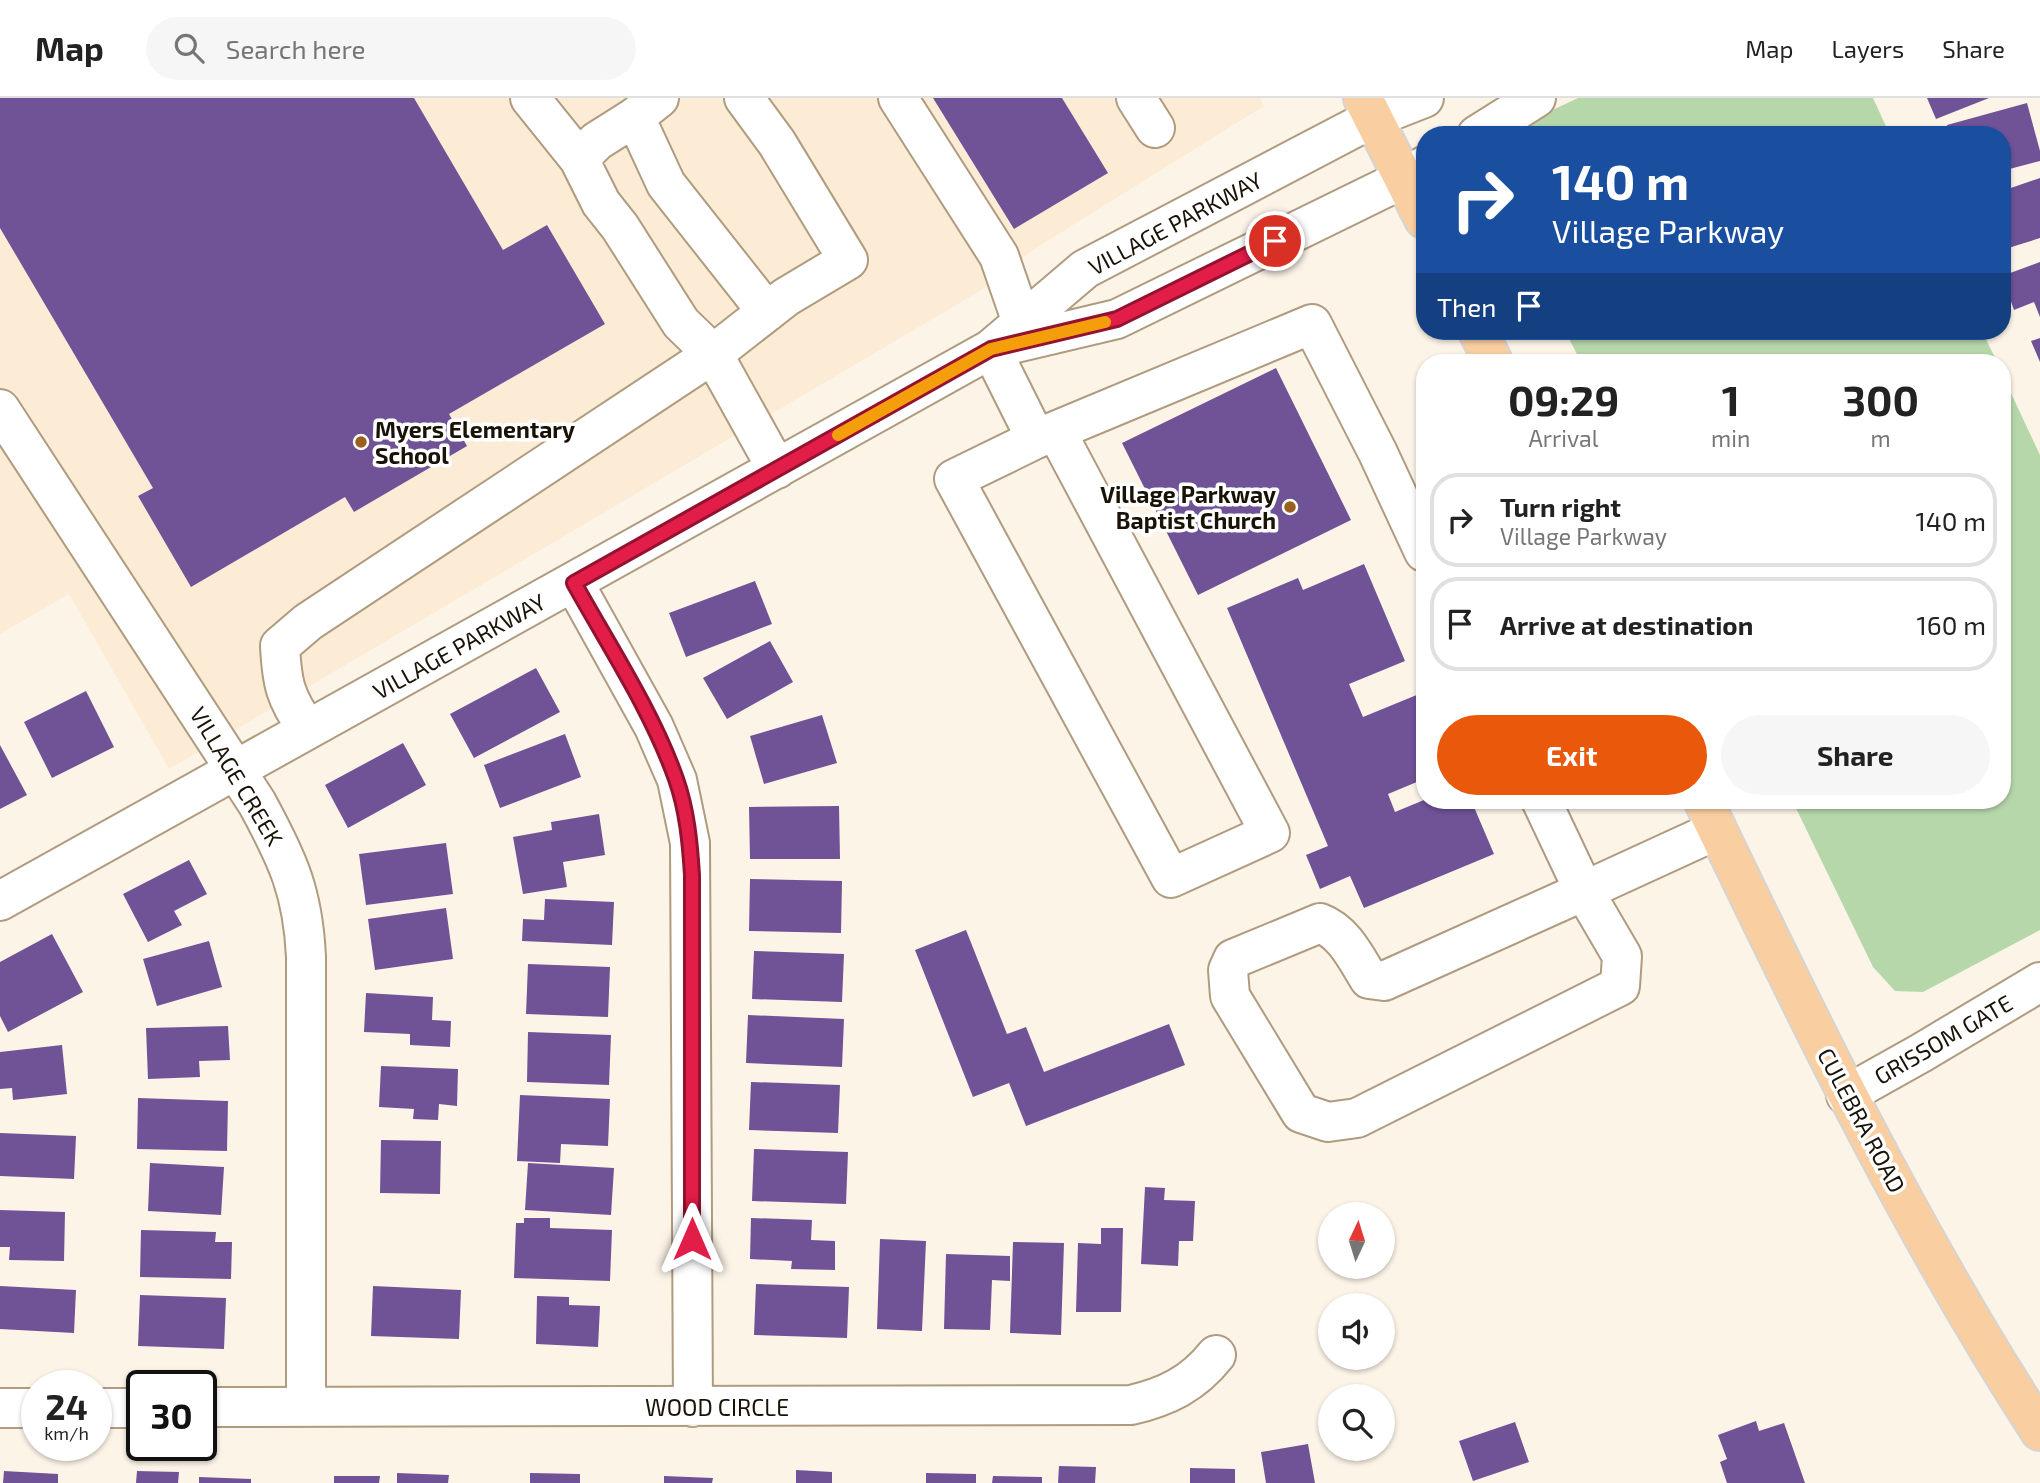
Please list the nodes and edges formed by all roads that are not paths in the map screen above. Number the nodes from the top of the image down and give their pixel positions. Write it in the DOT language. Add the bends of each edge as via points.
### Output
graph roads {
  1 [pos="530,98"];
  2 [pos="744,98"];
  3 [pos="898,98"];
  4 [pos="1424,98"];
  5 [pos="1536,98"];
  6 [pos="647,107"];
  7 [pos="1368,108"];
  8 [pos="1492,126"];
  9 [pos="579,159"];
  10 [pos="1415,172"];
  11 [pos="767,312"];
  12 [pos="1024,332"];
  13 [pos="991,349"];
  14 [pos="713,354"];
  15 [pos="0,409"];
  16 [pos="1046,435"];
  17 [pos="777,469"];
  18 [pos="1416,535"];
  19 [pos="574,583"];
  20 [pos="307,729"];
  21 [pos="235,768"];
  22 [pos="1545,809"];
  23 [pos="1710,815"];
  24 [pos="1584,891"];
  25 [pos="0,901"];
  26 [pos="2040,982"];
  27 [pos="1846,1095"];
  28 [pos="1216,1356"];
  29 [pos="306,1407"];
  30 [pos="693,1407"];
  31 [pos="0,1408"];
  32 [pos="21,1408"];
  33 [pos="217,1408"];
  34 [pos="2040,1431"];
  1 -- 9 [label="street"];
  2 -- 11 [label="street" via="848,260"];
  3 -- 12 [label="street" via="999,256"];
  4 -- 7 [label="street, VILLAGE PARKWAY"];
  5 -- 8 [label="street"];
  6 -- 9 [label="street"];
  6 -- 11 [label="street" via="666,184"];
  7 -- 10 [label="main road"];
  7 -- 12 [label="street, VILLAGE PARKWAY" via="1085,269"];
  9 -- 14 [label="street" via="601,203 681,323"];
  10 -- 12 [label="street, VILLAGE PARKWAY" via="1117,319"];
  11 -- 14 [label="street"];
  12 -- 13 [label="street, VILLAGE PARKWAY"];
  13 -- 16 [label="street"];
  13 -- 17 [label="street, VILLAGE PARKWAY"];
  14 -- 17 [label="street"];
  14 -- 20 [label="street" via="320,614 279,646 290,704"];
  15 -- 21 [label="street, VILLAGE CREEK"];
  16 -- 16 [label="street" via="954,479 1171,878 1270,832"];
  16 -- 18 [label="street" via="1312,324"];
  17 -- 19 [label="street, VILLAGE PARKWAY"];
  19 -- 20 [label="street, VILLAGE PARKWAY"];
  19 -- 30 [label="street" via="654,727 677,780 690,843"];
  20 -- 21 [label="street, VILLAGE PARKWAY"];
  21 -- 25 [label="street, VILLAGE PARKWAY"];
  21 -- 29 [label="street, VILLAGE CREEK" via="282,848 297,886 304,922"];
  22 -- 24 [label="street"];
  23 -- 24 [label="street"];
  23 -- 27 [label="main road, CULEBRA ROAD"];
  24 -- 24 [label="street" via="1622,956 1620,986 1357,1118 1328,1122 1301,1113 1230,996 1228,970 1233,959 1320,923 1340,936 1369,979 1384,981"];
  26 -- 27 [label="street, GRISSOM GATE"];
  27 -- 34 [label="main road, CULEBRA ROAD" via="1997,1365"];
  28 -- 30 [label="street, WOOD CIRCLE" via="1202,1373 1157,1399 1131,1405"];
  29 -- 30 [label="street, WOOD CIRCLE"];
  29 -- 33 [label="street, WOOD CIRCLE"];
  31 -- 32 [label="street"];
}
